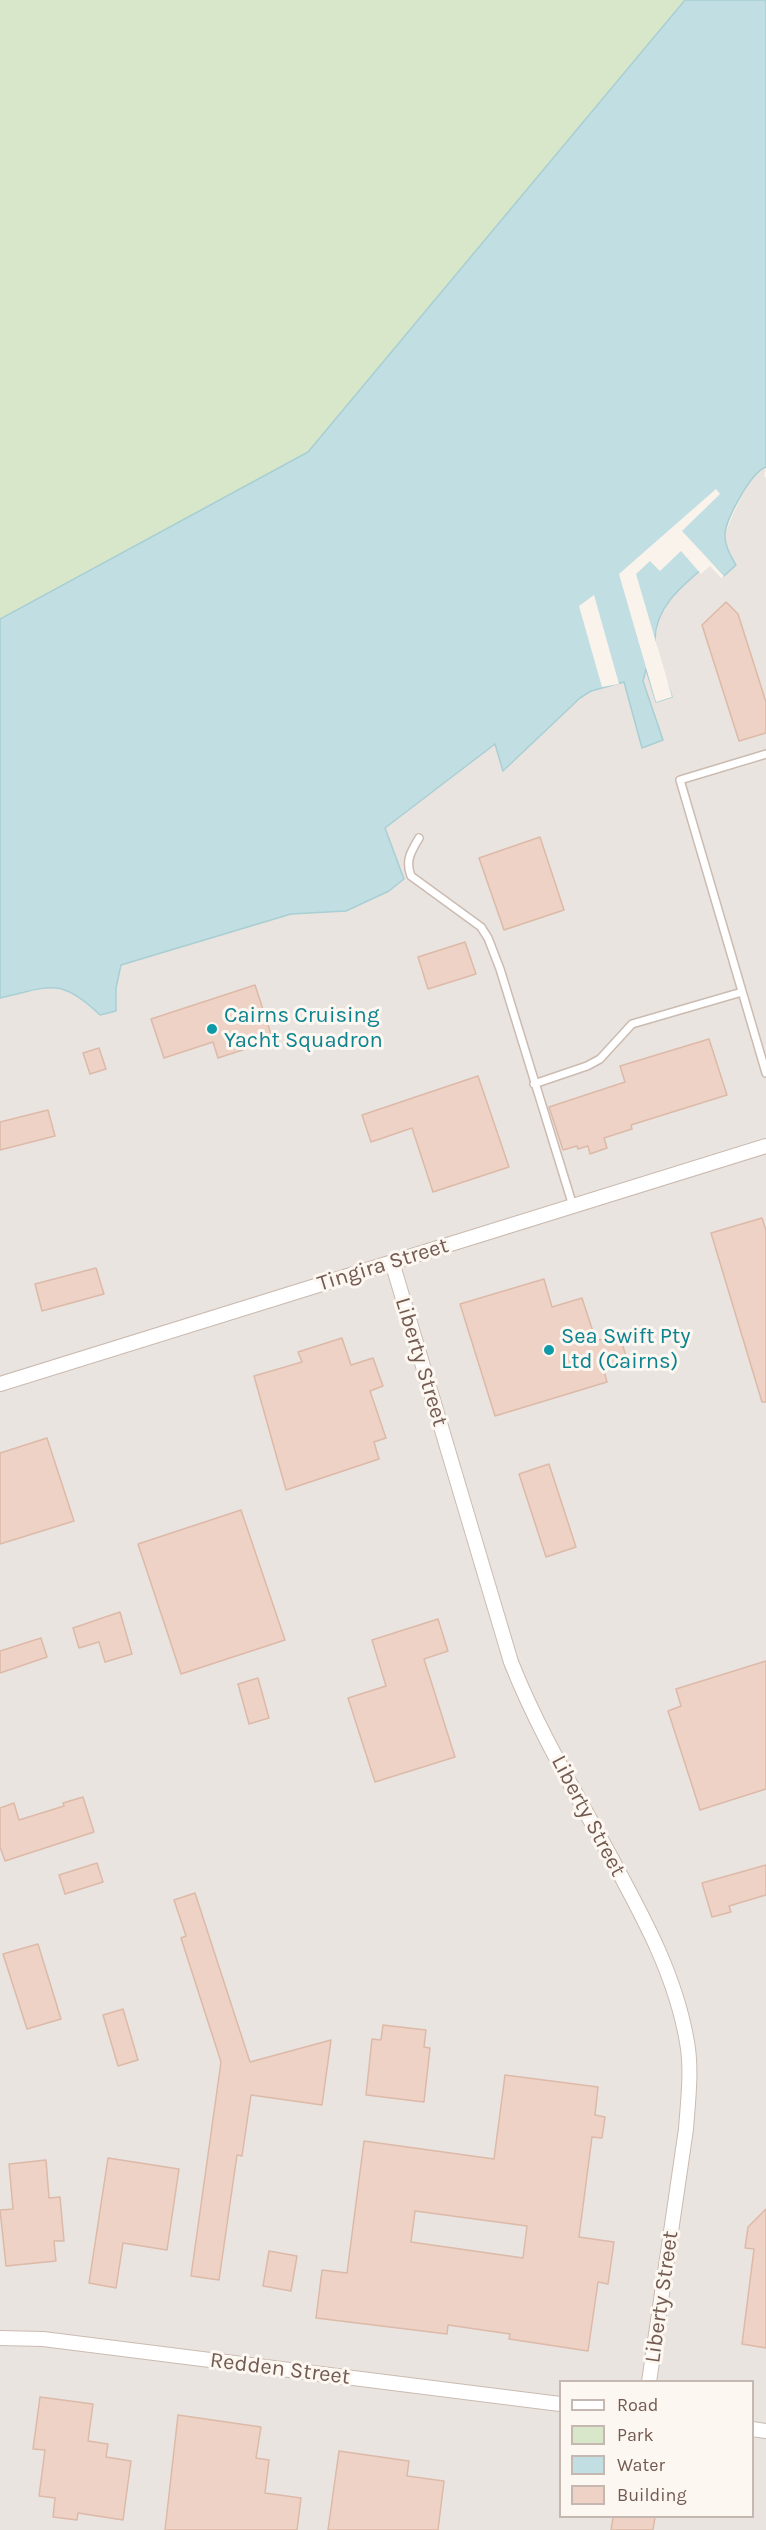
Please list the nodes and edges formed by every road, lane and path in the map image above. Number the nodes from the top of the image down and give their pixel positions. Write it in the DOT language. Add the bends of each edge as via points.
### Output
graph roads {
  1 [pos="766,754"];
  2 [pos="419,838"];
  3 [pos="742,992"];
  4 [pos="766,1073"];
  5 [pos="534,1084"];
  6 [pos="766,1146"];
  7 [pos="573,1206"];
  8 [pos="392,1262"];
  9 [pos="0,1384"];
  10 [pos="0,2338"];
  11 [pos="649,2380"];
  12 [pos="559,2404"];
  1 -- 3 [label="lane" via="680,780"];
  2 -- 5 [label="lane" via="408,857 411,876 474,921 488,938"];
  3 -- 4 [label="lane"];
  3 -- 5 [label="lane" via="632,1024 600,1059"];
  5 -- 7 [label="lane"];
  6 -- 7 [label="street, Tingira Street"];
  7 -- 8 [label="street, Tingira Street"];
  8 -- 9 [label="street, Tingira Street"];
  8 -- 11 [label="street, Liberty Street" via="511,1662 526,1700 644,1919 677,1998 687,2044 689,2088"];
  10 -- 12 [label="street, Redden Street" via="43,2339"];
}
